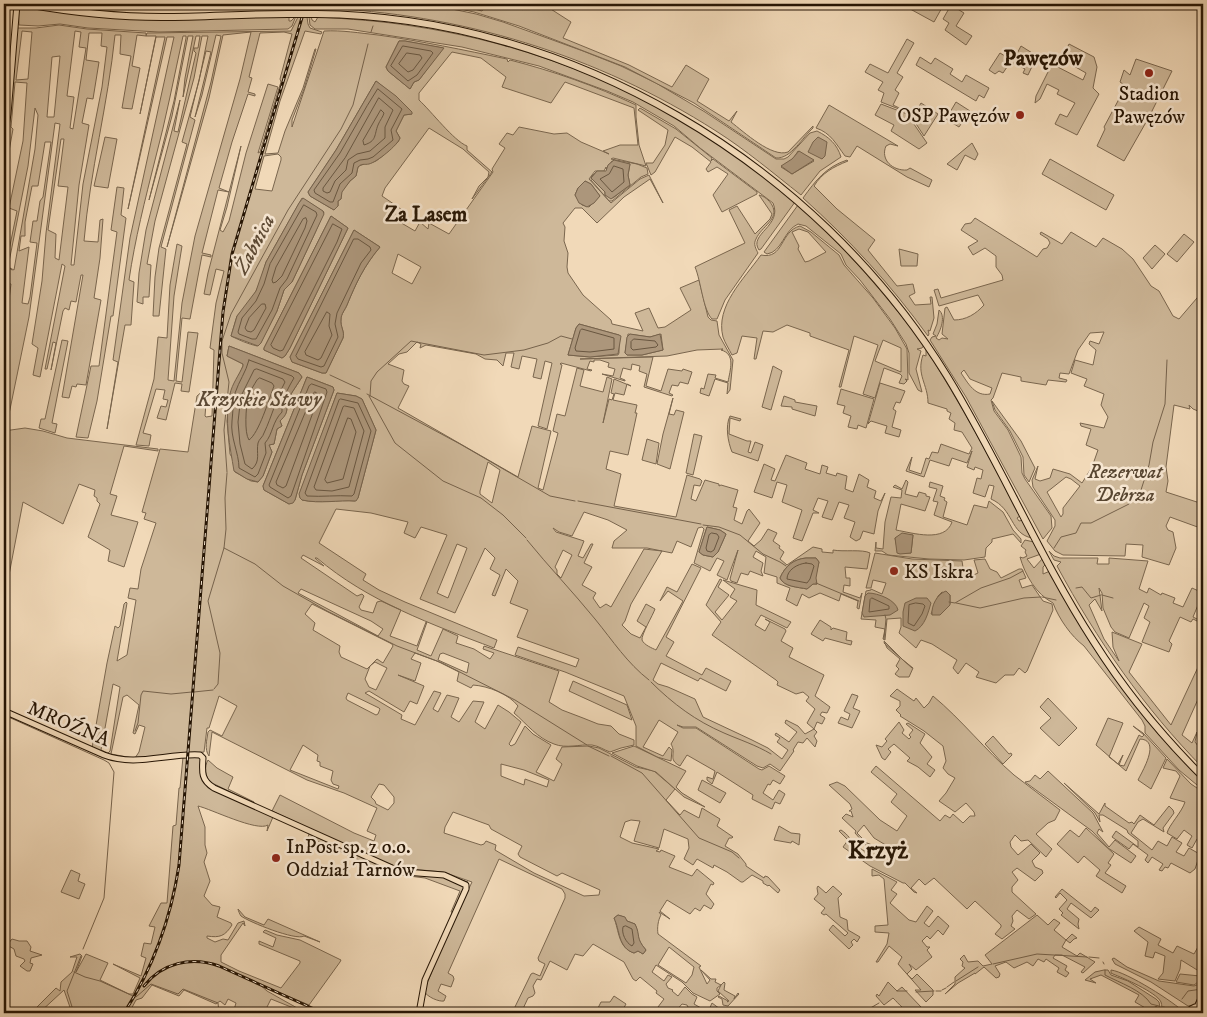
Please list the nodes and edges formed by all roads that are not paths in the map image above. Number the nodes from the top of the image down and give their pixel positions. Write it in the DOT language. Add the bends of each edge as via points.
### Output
graph roads {
  1 [pos="17,4"];
  2 [pos="26,4"];
  3 [pos="50,4"];
  4 [pos="289,12"];
  5 [pos="4,138"];
  6 [pos="1054,569"];
  7 [pos="4,711"];
  8 [pos="1203,771"];
  9 [pos="1203,777"];
  10 [pos="1203,994"];
  11 [pos="1203,1002"];
  12 [pos="1200,1010"];
  13 [pos="419,1013"];
  14 [pos="1188,1013"];
  1 -- 5 [label="main road"];
  2 -- 4 [label="highway" via="135,16"];
  3 -- 4 [label="highway" via="144,13"];
  4 -- 6 [label="highway" via="364,13 419,20 530,46 632,87 739,150 823,218 899,301 952,378"];
  6 -- 8 [label="highway" via="1123,678"];
  6 -- 9 [label="highway" via="1091,638 1123,685"];
  7 -- 13 [label="main road, MROŹNA" via="104,755 124,760 198,754 202,757 203,778 214,788 392,868 438,874 466,885 425,980"];
  10 -- 12 [label="main road"];
  11 -- 12 [label="main road"];
  12 -- 14 [label="main road" via="1191,1009"];
}
